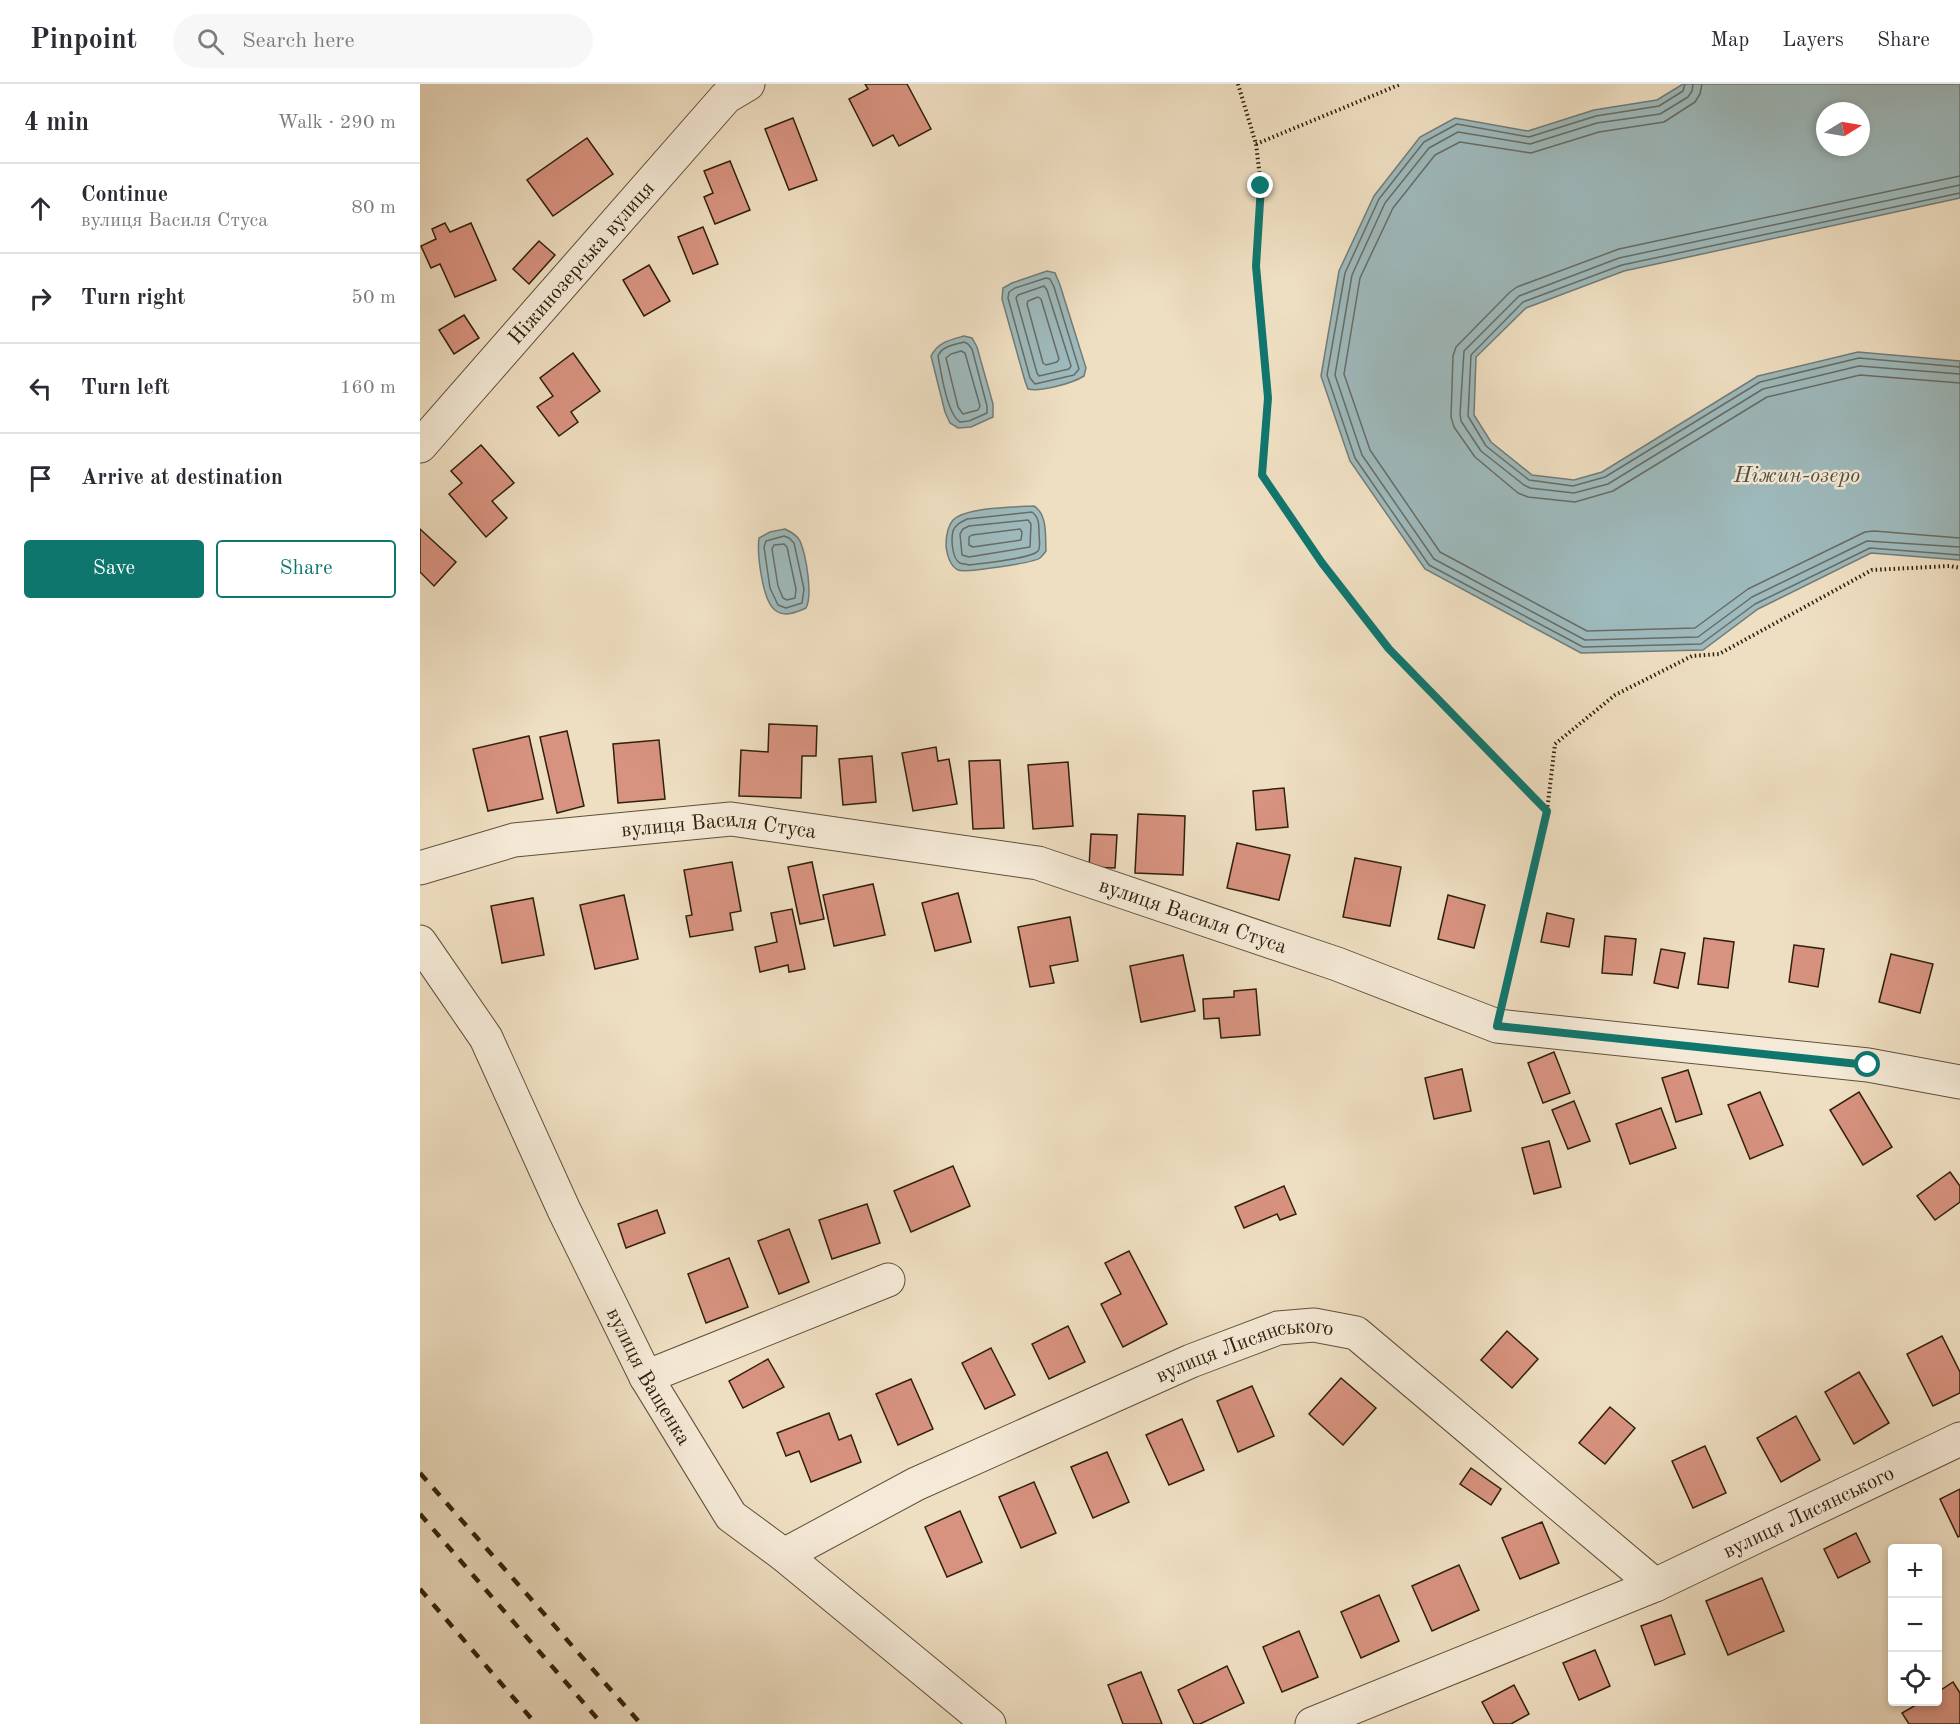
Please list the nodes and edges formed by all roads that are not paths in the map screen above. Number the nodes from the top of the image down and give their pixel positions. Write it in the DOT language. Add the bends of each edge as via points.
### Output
graph roads {
  1 [pos="748,84"];
  2 [pos="420,446"];
  3 [pos="420,868"];
  4 [pos="420,942"];
  5 [pos="1960,1082"];
  6 [pos="888,1280"];
  7 [pos="646,1377"];
  8 [pos="1960,1439"];
  9 [pos="783,1555"];
  10 [pos="1655,1585"];
  11 [pos="989,1724"];
  12 [pos="1312,1724"];
  1 -- 2 [label="street, Ніжинозерська вулиця" via="726,97"];
  3 -- 5 [label="street, вулиця Василя Стуса" via="514,840 731,819 1038,862 1337,963 1497,1026 1868,1065"];
  4 -- 7 [label="street, вулиця Ващенка" via="486,1038"];
  6 -- 7 [label="street"];
  7 -- 9 [label="street, вулиця Ващенка" via="731,1516"];
  8 -- 10 [label="street, вулиця Лисянського"];
  9 -- 10 [label="street, вулиця Лисянського" via="916,1484 1191,1361 1278,1328 1314,1325 1356,1333"];
  9 -- 11 [label="street, вулиця Ващенка"];
  10 -- 12 [label="street, вулиця Лисянського"];
}
